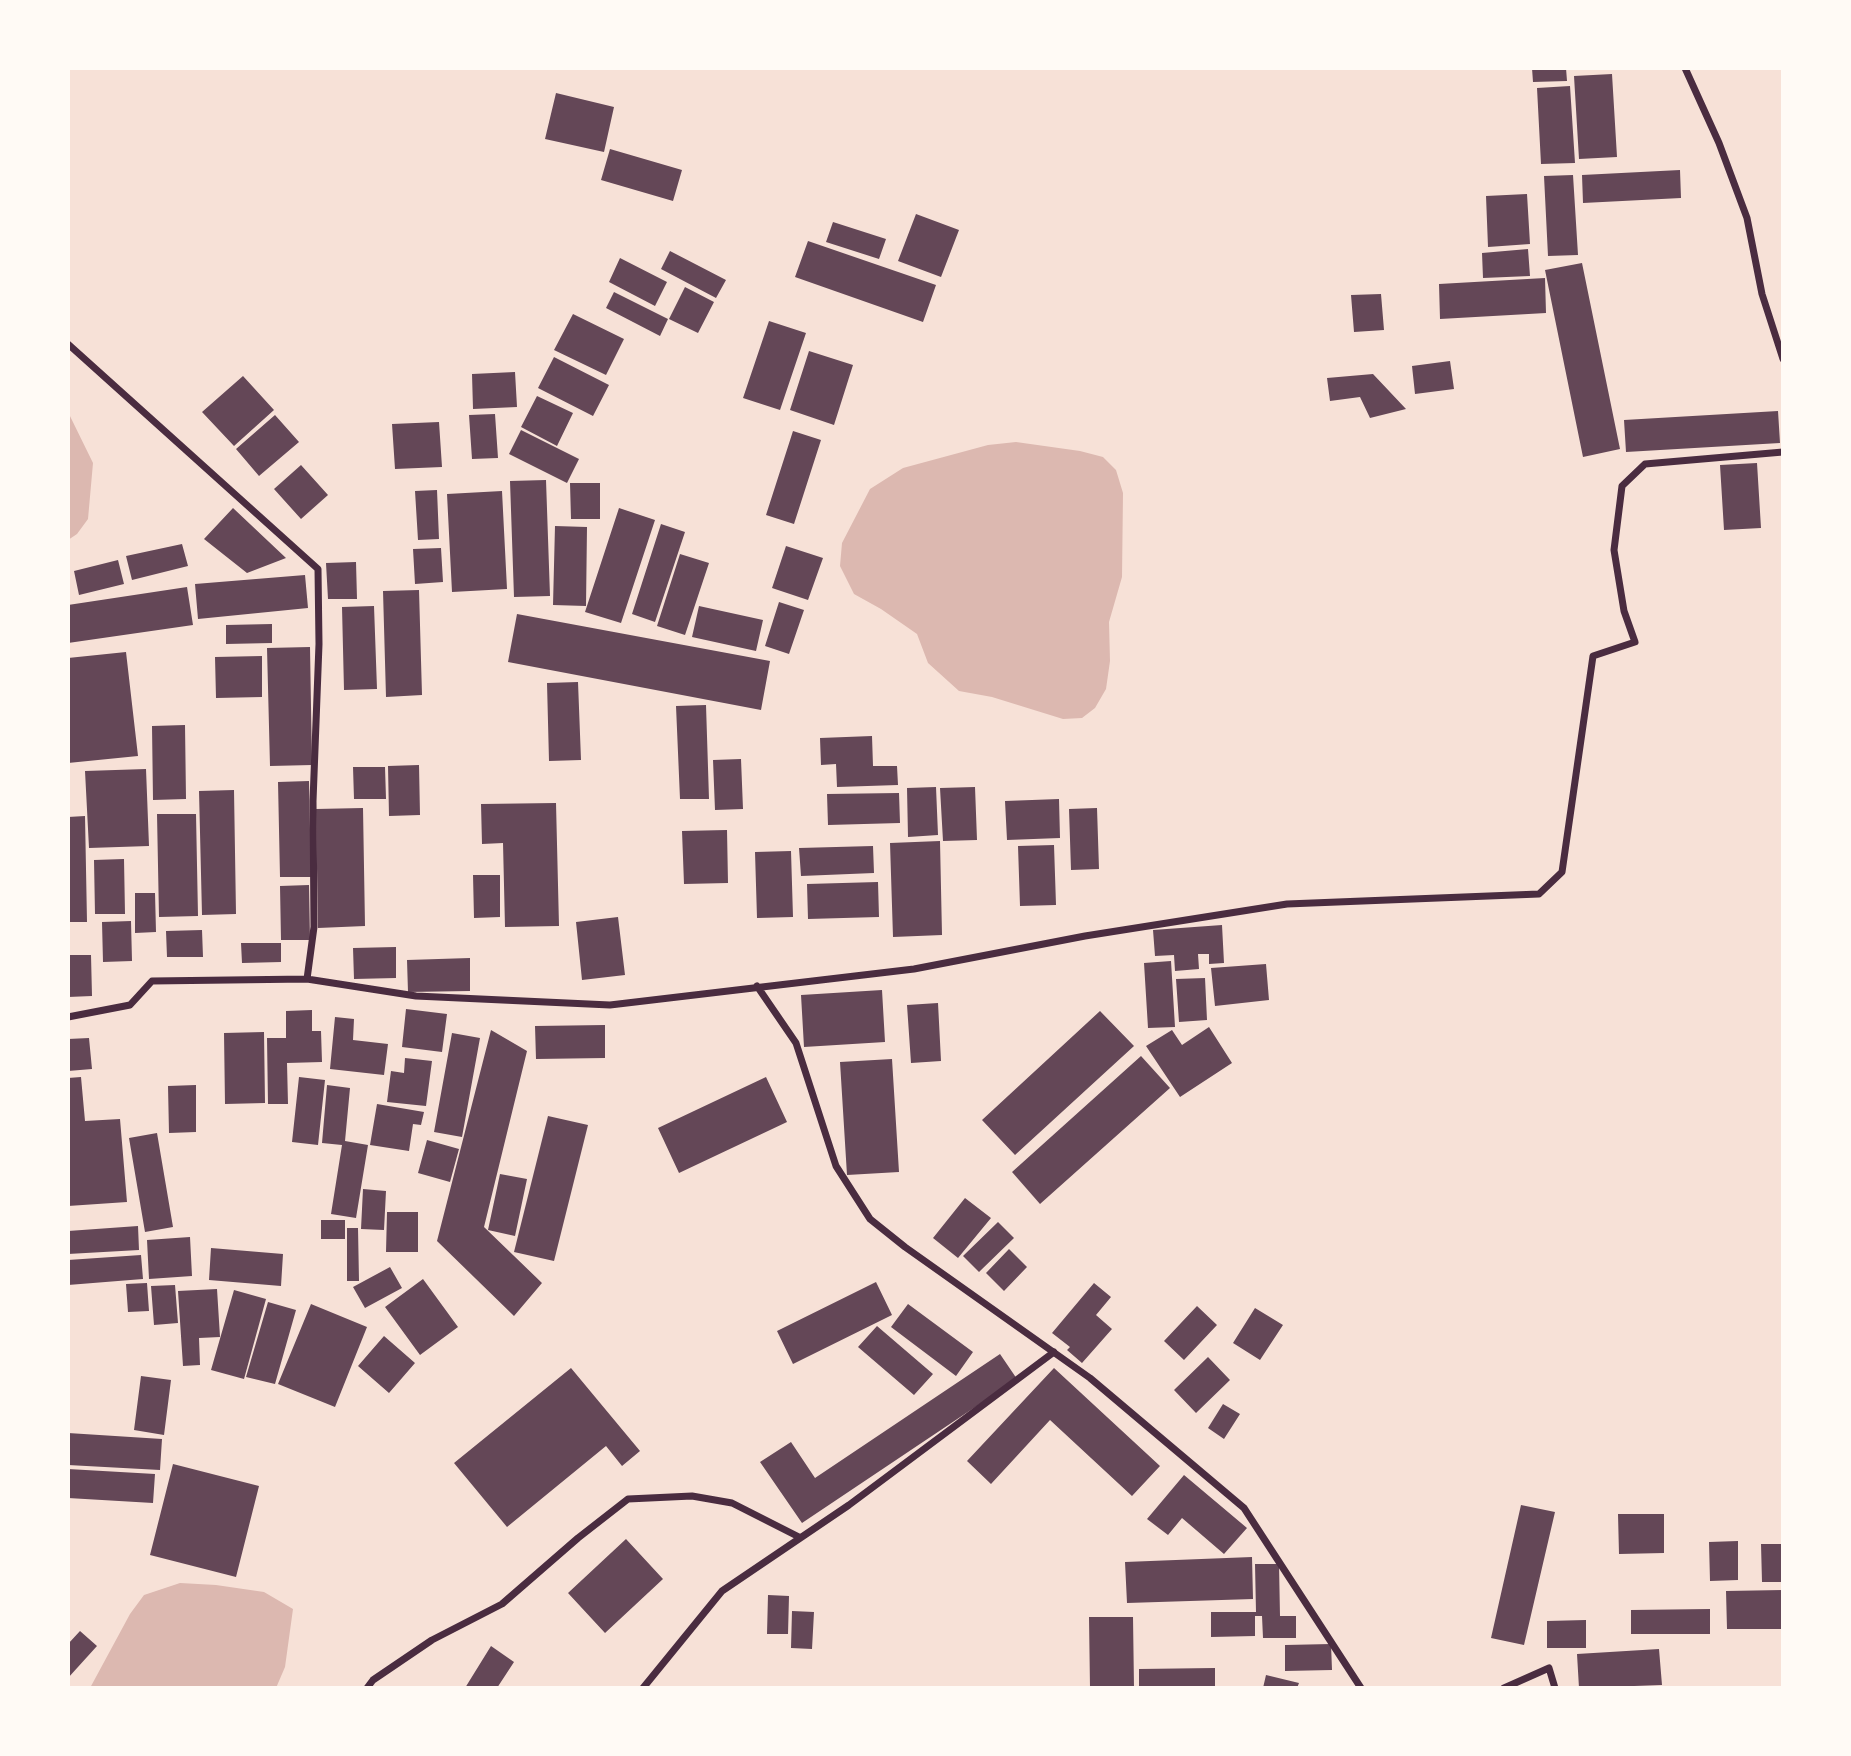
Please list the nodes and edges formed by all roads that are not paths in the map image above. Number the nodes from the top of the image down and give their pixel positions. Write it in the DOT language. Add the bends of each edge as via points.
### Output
graph roads {
  1 [pos="1685,68"];
  2 [pos="68,344"];
  3 [pos="1783,359"];
  4 [pos="1783,452"];
  5 [pos="307,979"];
  6 [pos="757,986"];
  7 [pos="68,1017"];
  8 [pos="1054,1352"];
  9 [pos="799,1537"];
  10 [pos="367,1688"];
  11 [pos="643,1688"];
  12 [pos="1361,1688"];
  13 [pos="1504,1688"];
  14 [pos="1555,1688"];
  1 -- 3 [label="street" via="1747,218 1762,294"];
  2 -- 5 [label="street" via="318,569 314,926"];
  4 -- 6 [label="street" via="1645,464 1622,486 1614,550 1624,611 1635,642 1593,656 1562,872 1539,894 1287,904 914,969"];
  5 -- 6 [label="street" via="416,996 610,1005"];
  5 -- 7 [label="street" via="152,981 130,1005"];
  6 -- 8 [label="street" via="796,1042 836,1166 870,1219"];
  8 -- 9 [label="street"];
  8 -- 12 [label="street" via="1244,1508"];
  9 -- 10 [label="street" via="732,1503 692,1496 628,1499 502,1604 432,1640"];
  9 -- 11 [label="street" via="722,1591"];
  13 -- 14 [label="street" via="1549,1668"];
}
